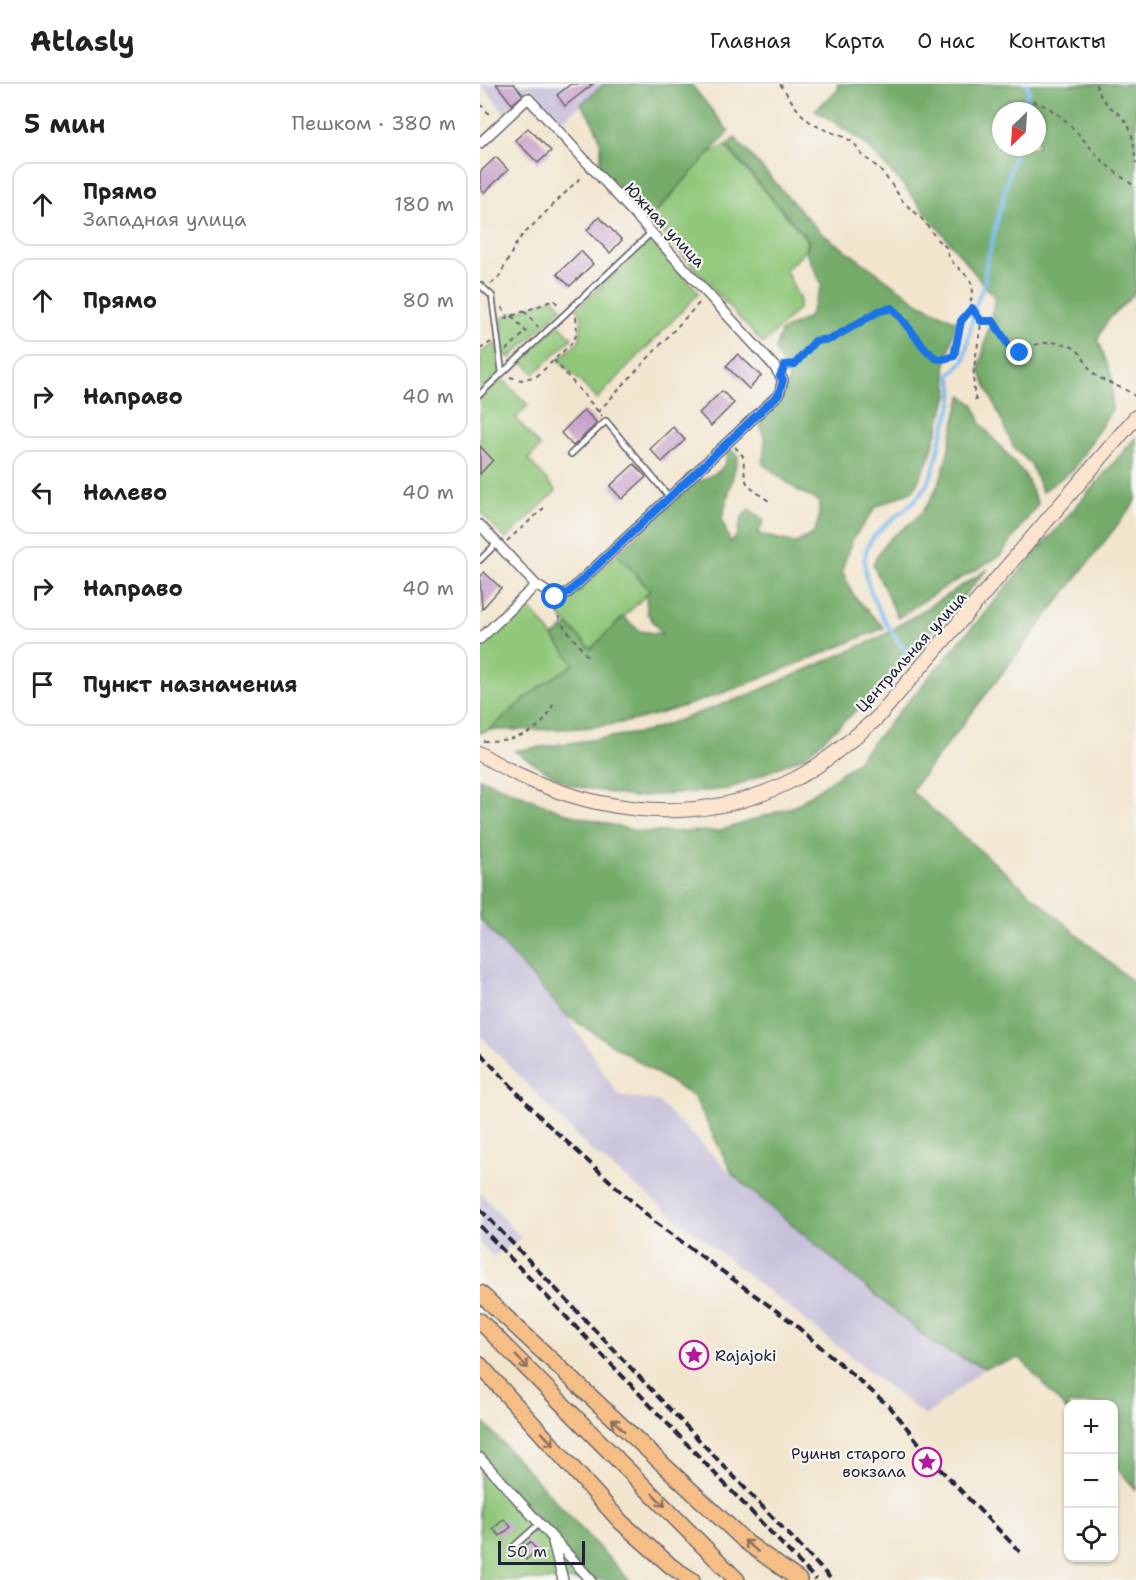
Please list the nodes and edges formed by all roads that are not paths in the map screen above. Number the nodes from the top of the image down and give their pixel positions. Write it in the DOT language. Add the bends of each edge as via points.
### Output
graph roads {
  1 [pos="480,143"];
  2 [pos="652,232"];
  3 [pos="480,285"];
  4 [pos="502,373"];
  5 [pos="480,394"];
  6 [pos="1136,417"];
  7 [pos="571,454"];
  8 [pos="669,497"];
  9 [pos="480,525"];
  10 [pos="499,545"];
  11 [pos="480,560"];
  12 [pos="536,585"];
  13 [pos="480,639"];
  14 [pos="480,754"];
  15 [pos="480,1293"];
  16 [pos="480,1321"];
  17 [pos="480,1365"];
  18 [pos="480,1458"];
  19 [pos="539,1524"];
  20 [pos="552,1539"];
  21 [pos="511,1549"];
  22 [pos="563,1580"];
  23 [pos="591,1580"];
  24 [pos="692,1580"];
  25 [pos="737,1580"];
  26 [pos="799,1580"];
  1 -- 2 [label="street, Южная улица" via="528,98"];
  2 -- 4 [label="lane"];
  2 -- 8 [label="street, Южная улица" via="782,378 779,394"];
  3 -- 4 [label="lane" via="493,302"];
  4 -- 5 [label="lane"];
  6 -- 14 [label="main road, Центральная улица" via="876,719 795,779 742,800 690,809 640,811 586,801 535,782"];
  7 -- 8 [label="lane" via="606,421"];
  8 -- 12 [label="street" via="569,592 555,597"];
  9 -- 10 [label="street"];
  10 -- 11 [label="lane"];
  10 -- 12 [label="street"];
  12 -- 13 [label="street"];
  26 -- 15 [label="main road, one-way" via="746,1542"];
  16 -- 25 [label="main road, one-way"];
  17 -- 24 [label="main road, one-way" via="627,1528"];
  18 -- 19 [label="street"];
  19 -- 20 [label="street"];
  19 -- 21 [label="lane"];
  20 -- 22 [label="street"];
  20 -- 23 [label="street"];
}
